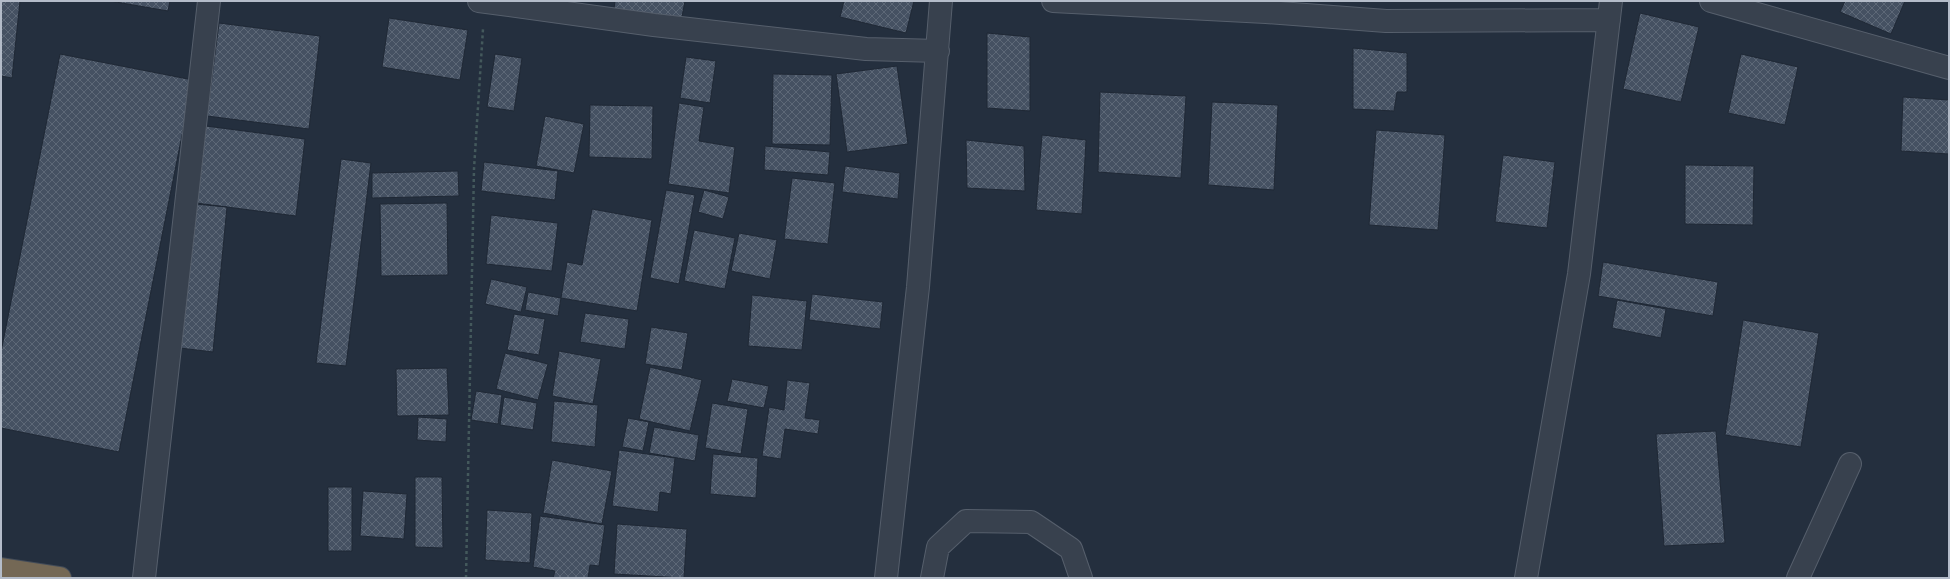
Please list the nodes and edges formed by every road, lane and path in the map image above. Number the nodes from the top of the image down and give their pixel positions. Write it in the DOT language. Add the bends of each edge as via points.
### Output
graph roads {
  1 [pos="208,1"];
  2 [pos="941,1"];
  3 [pos="1053,1"];
  4 [pos="1711,1"];
  5 [pos="482,2"];
  6 [pos="1610,10"];
  7 [pos="938,51"];
  8 [pos="1949,68"];
  9 [pos="1850,464"];
  10 [pos="1,570"];
  11 [pos="60,578"];
  12 [pos="144,578"];
  13 [pos="466,578"];
  14 [pos="886,578"];
  15 [pos="932,578"];
  16 [pos="1081,578"];
  17 [pos="1526,578"];
  18 [pos="1798,578"];
  1 -- 12 [label="street"];
  2 -- 7 [label="street"];
  3 -- 6 [label="street" via="1386,21"];
  4 -- 8 [label="street"];
  5 -- 7 [label="street" via="866,49"];
  5 -- 13 [label="path" via="474,169"];
  6 -- 17 [label="street" via="1579,274"];
  7 -- 14 [label="street" via="918,287"];
  9 -- 18 [label="street"];
  10 -- 11 [label="highway"];
  15 -- 16 [label="street" via="938,547 966,521 1031,522 1071,549"];
}
